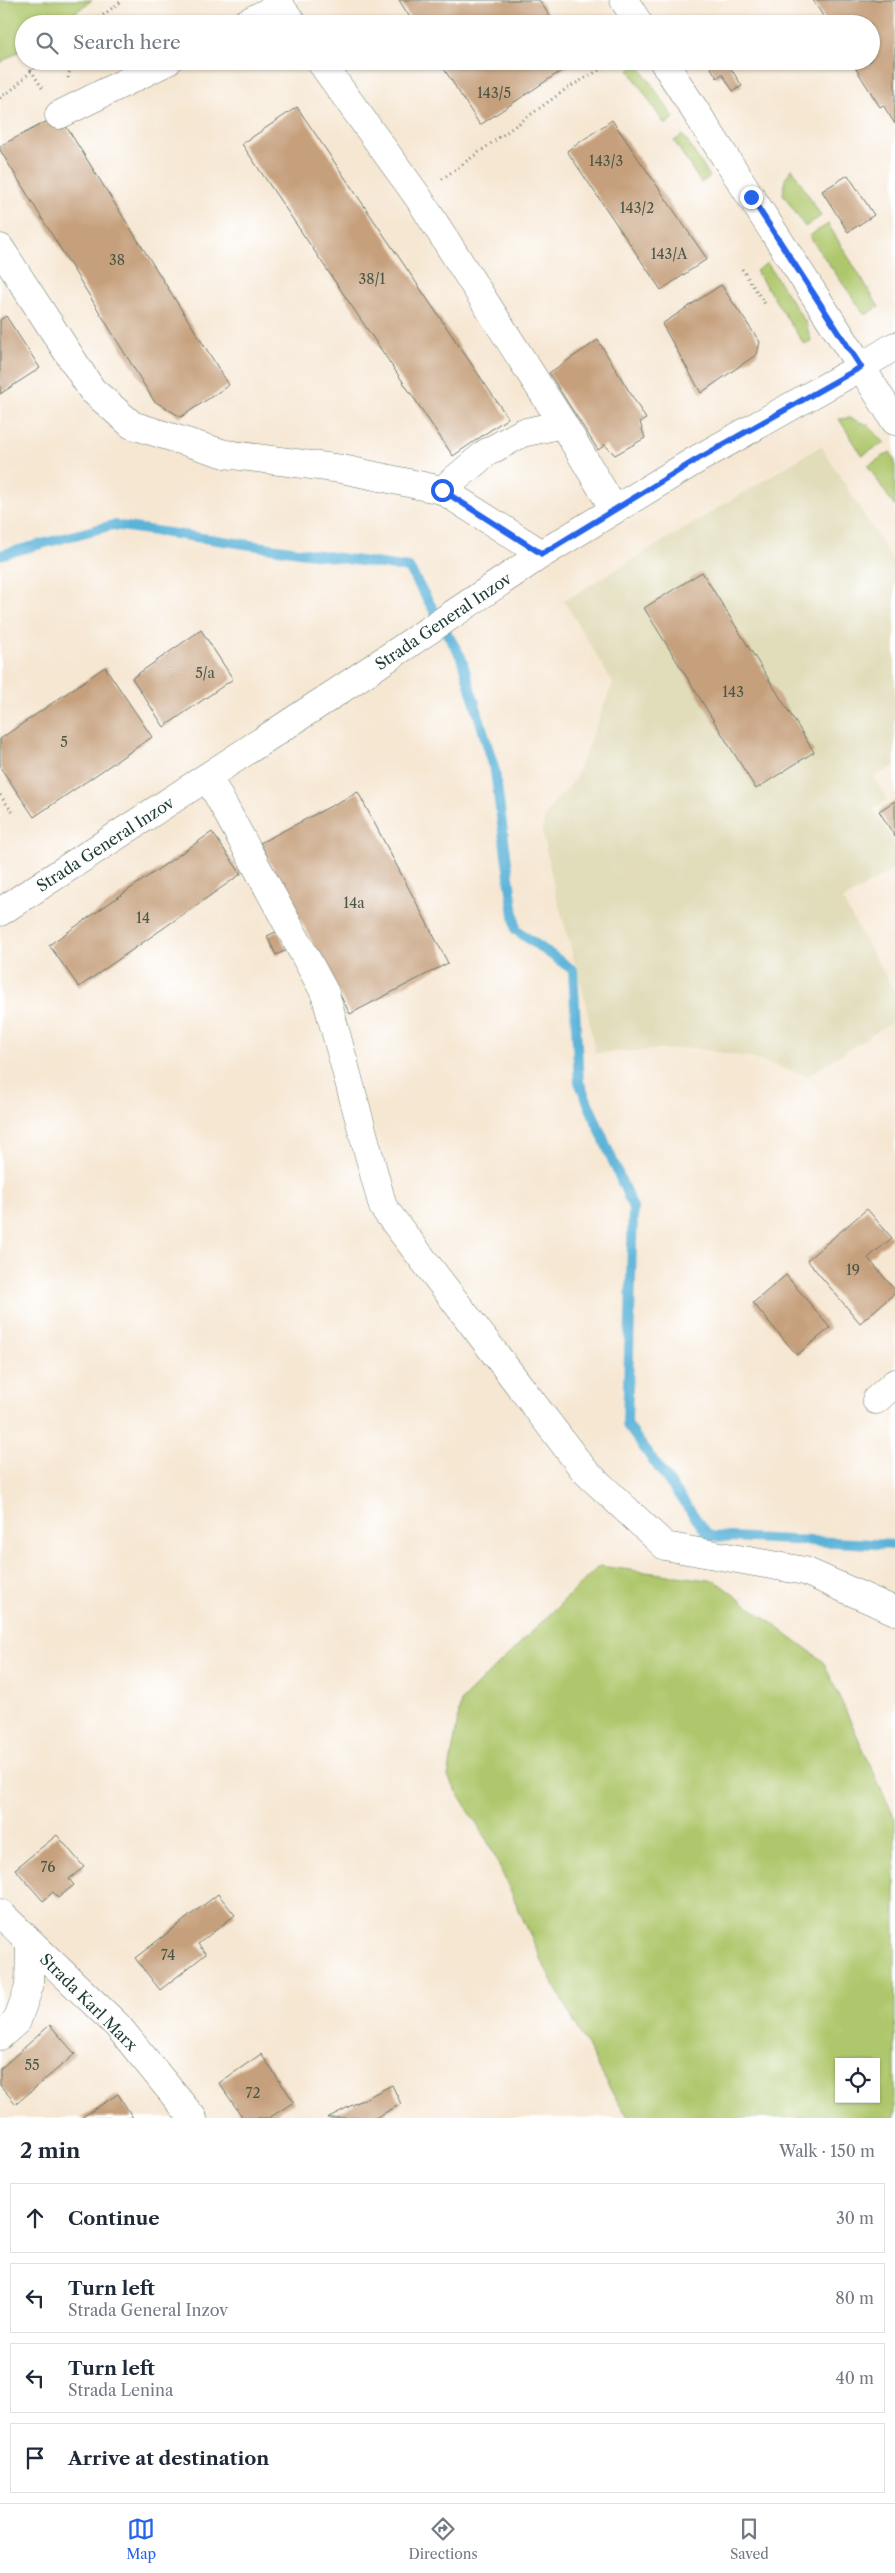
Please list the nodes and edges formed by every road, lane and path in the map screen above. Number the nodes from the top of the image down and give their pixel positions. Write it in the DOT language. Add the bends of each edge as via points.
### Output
graph roads {
  1 [pos="123,0"];
  2 [pos="624,0"];
  3 [pos="103,15"];
  4 [pos="262,15"];
  5 [pos="286,15"];
  6 [pos="633,15"];
  7 [pos="32,70"];
  8 [pos="150,70"];
  9 [pos="326,70"];
  10 [pos="599,70"];
  11 [pos="669,70"];
  12 [pos="0,98"];
  13 [pos="59,115"];
  14 [pos="418,197"];
  15 [pos="0,248"];
  16 [pos="742,268"];
  17 [pos="8,280"];
  18 [pos="765,304"];
  19 [pos="895,346"];
  20 [pos="861,367"];
  21 [pos="895,421"];
  22 [pos="563,424"];
  23 [pos="442,490"];
  24 [pos="614,510"];
  25 [pos="542,554"];
  26 [pos="208,777"];
  27 [pos="0,795"];
  28 [pos="14,814"];
  29 [pos="0,912"];
  30 [pos="895,1611"];
  31 [pos="0,1913"];
  32 [pos="30,1942"];
  33 [pos="0,2036"];
  34 [pos="193,2118"];
  1 -- 3 [label="path"];
  2 -- 6 [label="main road"];
  4 -- 5 [label="main road" via="280,6"];
  7 -- 12 [label="path"];
  8 -- 13 [label="main road"];
  9 -- 14 [label="main road"];
  10 -- 14 [label="path" via="566,89"];
  11 -- 20 [label="main road"];
  14 -- 22 [label="main road"];
  15 -- 17 [label="main road"];
  16 -- 18 [label="path"];
  17 -- 23 [label="main road" via="92,390 132,425 225,454 342,469"];
  19 -- 20 [label="main road, Strada General Inzov"];
  20 -- 21 [label="main road"];
  20 -- 24 [label="main road, Strada General Inzov"];
  22 -- 23 [label="main road" via="522,433 486,452"];
  22 -- 24 [label="main road"];
  23 -- 25 [label="main road"];
  24 -- 25 [label="main road, Strada General Inzov"];
  25 -- 26 [label="main road, Strada General Inzov"];
  26 -- 29 [label="main road, Strada General Inzov"];
  26 -- 30 [label="main road" via="325,993 383,1207 584,1470 665,1546 805,1571"];
  27 -- 28 [label="path"];
  31 -- 32 [label="main road, Strada Karl Marx"];
  32 -- 33 [label="main road" via="29,1987 17,2021"];
  32 -- 34 [label="main road, Strada Karl Marx" via="117,2025"];
}
